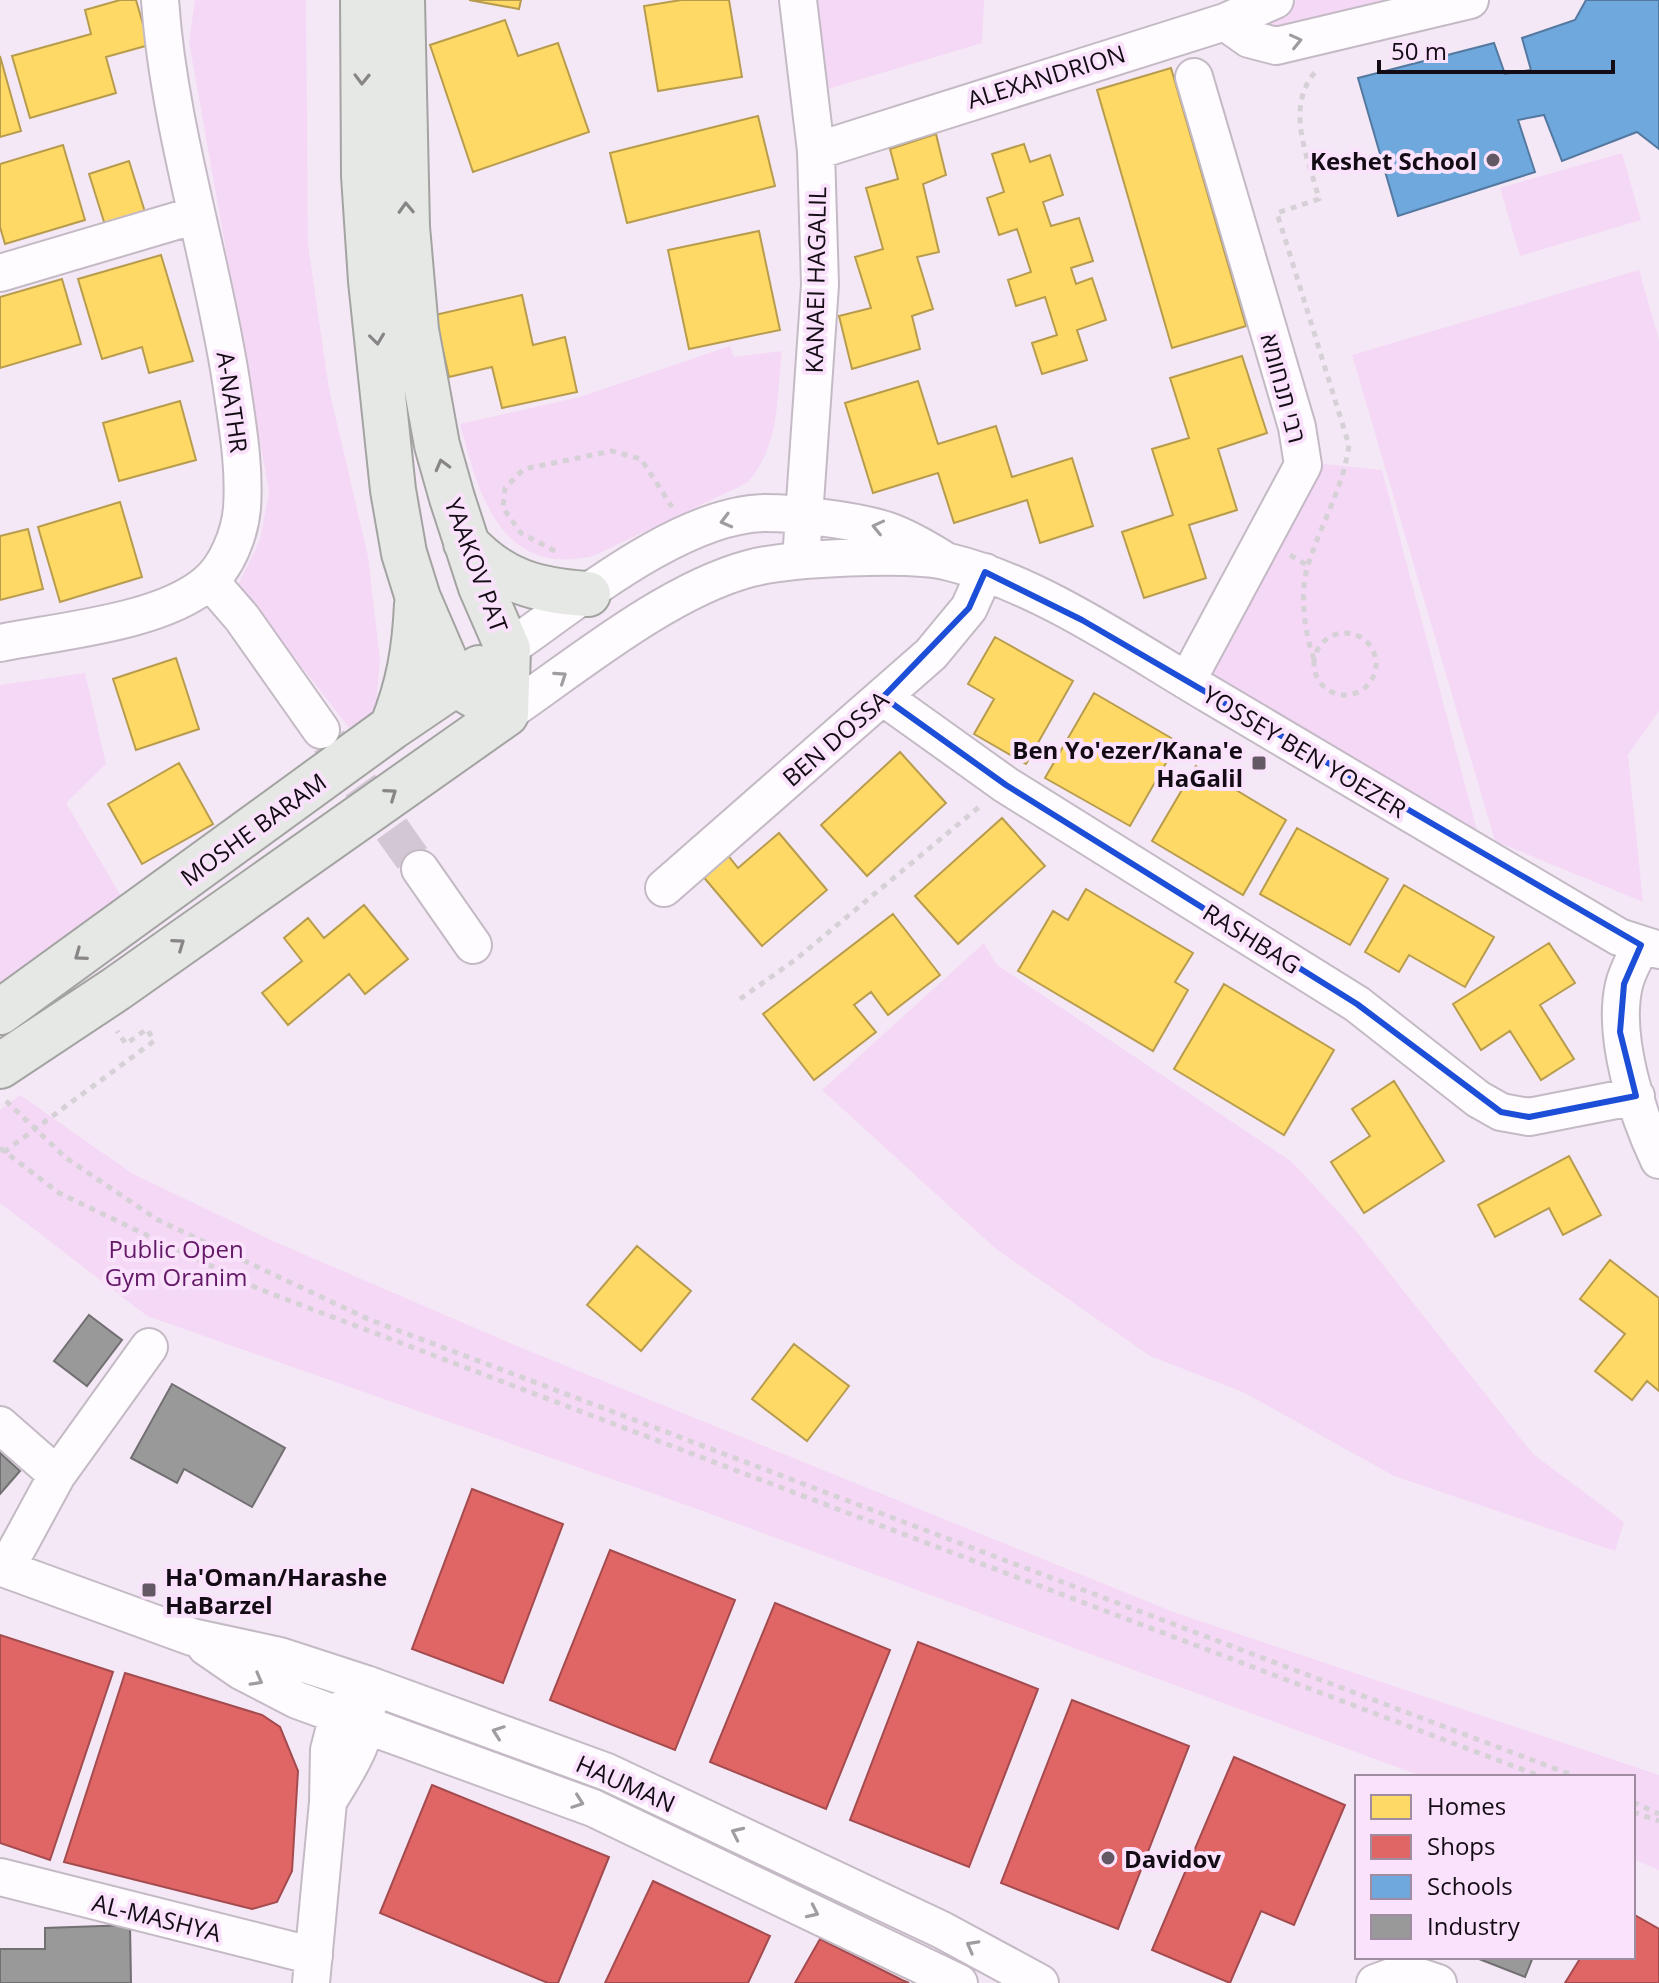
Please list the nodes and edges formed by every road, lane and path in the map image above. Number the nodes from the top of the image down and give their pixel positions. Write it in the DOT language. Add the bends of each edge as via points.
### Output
graph roads {
  1 [pos="160,0"];
  2 [pos="373,0"];
  3 [pos="798,0"];
  4 [pos="1275,0"];
  5 [pos="1470,0"];
  6 [pos="1225,22"];
  7 [pos="1322,66"];
  8 [pos="1194,77"];
  9 [pos="816,151"];
  10 [pos="196,215"];
  11 [pos="0,273"];
  12 [pos="803,515"];
  13 [pos="685,533"];
  14 [pos="464,540"];
  15 [pos="559,556"];
  16 [pos="801,560"];
  17 [pos="945,560"];
  18 [pos="985,572"];
  19 [pos="210,581"];
  20 [pos="588,594"];
  21 [pos="418,598"];
  22 [pos="0,643"];
  23 [pos="508,649"];
  24 [pos="1314,659"];
  25 [pos="1187,681"];
  26 [pos="455,684"];
  27 [pos="883,697"];
  28 [pos="506,714"];
  29 [pos="392,727"];
  30 [pos="321,730"];
  31 [pos="961,821"];
  32 [pos="420,869"];
  33 [pos="664,888"];
  34 [pos="473,945"];
  35 [pos="1650,948"];
  36 [pos="740,999"];
  37 [pos="14,1002"];
  38 [pos="126,1044"];
  39 [pos="0,1066"];
  40 [pos="0,1096"];
  41 [pos="1636,1096"];
  42 [pos="35,1129"];
  43 [pos="2,1150"];
  44 [pos="1659,1160"];
  45 [pos="149,1347"];
  46 [pos="0,1425"];
  47 [pos="57,1475"];
  48 [pos="2,1568"];
  49 [pos="192,1637"];
  50 [pos="366,1684"];
  51 [pos="353,1720"];
  52 [pos="1537,1775"];
  53 [pos="1572,1775"];
  54 [pos="1635,1803"];
  55 [pos="1635,1813"];
  56 [pos="1659,1814"];
  57 [pos="1659,1821"];
  58 [pos="0,1877"];
  59 [pos="313,1970"];
  60 [pos="959,1983"];
  61 [pos="1040,1983"];
  62 [pos="1375,1983"];
  63 [pos="1438,1983"];
  1 -- 10 [label="street, A-NATHR"];
  14 -- 2 [label="main road, YAAKOV PAT, one-way" via="437,445 416,330 407,227"];
  2 -- 21 [label="main road, YAAKOV PAT, one-way" via="364,176 371,281 393,490"];
  3 -- 9 [label="street, KANAEI HAGALIL"];
  4 -- 6 [label="street, ALEXANDRION"];
  6 -- 5 [label="street, one-way" via="1249,39 1276,46"];
  6 -- 9 [label="street, ALEXANDRION"];
  7 -- 24 [label="path" via="1300,94 1299,122 1319,199 1277,213 1349,445 1329,518 1307,565 1305,634"];
  8 -- 25 [label="street, רבי תנחומא" via="1297,427 1303,465"];
  9 -- 12 [label="street, KANAEI HAGALIL" via="820,285"];
  10 -- 11 [label="street"];
  10 -- 19 [label="street, A-NATHR" via="221,319 241,449 242,510 229,553"];
  12 -- 13 [label="street, YOSSEY BEN YOEZER, one-way" via="762,513"];
  12 -- 16 [label="street, KANAEI HAGALIL"];
  17 -- 12 [label="street, YOSSEY BEN YOEZER, one-way" via="900,532"];
  13 -- 15 [label="path" via="641,459 612,451 524,469 505,488 503,508 521,533 552,547"];
  13 -- 20 [label="street, YOSSEY BEN YOEZER"];
  14 -- 20 [label="main road" via="515,582"];
  14 -- 23 [label="main road, YAAKOV PAT"];
  16 -- 17 [label="street, YOSSEY BEN YOEZER"];
  28 -- 16 [label="street, YOSSEY BEN YOEZER, one-way" via="690,593 749,568"];
  17 -- 18 [label="street, YOSSEY BEN YOEZER"];
  18 -- 25 [label="street, YOSSEY BEN YOEZER"];
  18 -- 27 [label="street, BEN DOSSA" via="969,608 931,654"];
  19 -- 22 [label="street, A-NATHR" via="184,601 156,611"];
  19 -- 30 [label="street"];
  20 -- 23 [label="street, YOSSEY BEN YOEZER"];
  21 -- 26 [label="main road, YAAKOV PAT"];
  21 -- 29 [label="main road" via="415,655"];
  23 -- 26 [label="main road, MOSHE BARAM"];
  23 -- 28 [label="main road, YAAKOV PAT"];
  24 -- 24 [label="path" via="1321,684 1340,695 1362,691 1375,674 1375,653 1350,633 1325,640"];
  25 -- 35 [label="street, YOSSEY BEN YOEZER" via="1619,937"];
  26 -- 28 [label="main road"];
  26 -- 29 [label="main road, MOSHE BARAM"];
  27 -- 33 [label="street, BEN DOSSA"];
  27 -- 41 [label="street, RASHBAG" via="1006,785 1357,1004 1501,1112 1529,1117"];
  39 -- 28 [label="main road, MOSHE BARAM, one-way"];
  29 -- 37 [label="main road, MOSHE BARAM, one-way"];
  31 -- 36 [label="path" via="795,960"];
  32 -- 34 [label="street"];
  35 -- 41 [label="street" via="1624,984 1620,1032"];
  38 -- 42 [label="path" via="147,1029 154,1041"];
  40 -- 42 [label="path"];
  41 -- 44 [label="street"];
  42 -- 43 [label="path"];
  42 -- 53 [label="path" via="66,1158 158,1220 368,1319"];
  43 -- 52 [label="path" via="59,1193 259,1289"];
  45 -- 47 [label="street"];
  46 -- 47 [label="street"];
  47 -- 48 [label="street"];
  48 -- 49 [label="street, HAUMAN"];
  49 -- 50 [label="street, HAUMAN" via="280,1656"];
  49 -- 51 [label="street, HAUMAN, one-way" via="274,1689"];
  50 -- 51 [label="street"];
  61 -- 50 [label="street, HAUMAN, one-way" via="942,1930 607,1772"];
  51 -- 59 [label="street" via="328,1802"];
  51 -- 60 [label="street, HAUMAN, one-way" via="593,1808"];
  54 -- 56 [label="path"];
  55 -- 57 [label="path"];
  58 -- 59 [label="street, AL-MASHYA"];
  62 -- 63 [label="street" via="1405,1972"];
}
